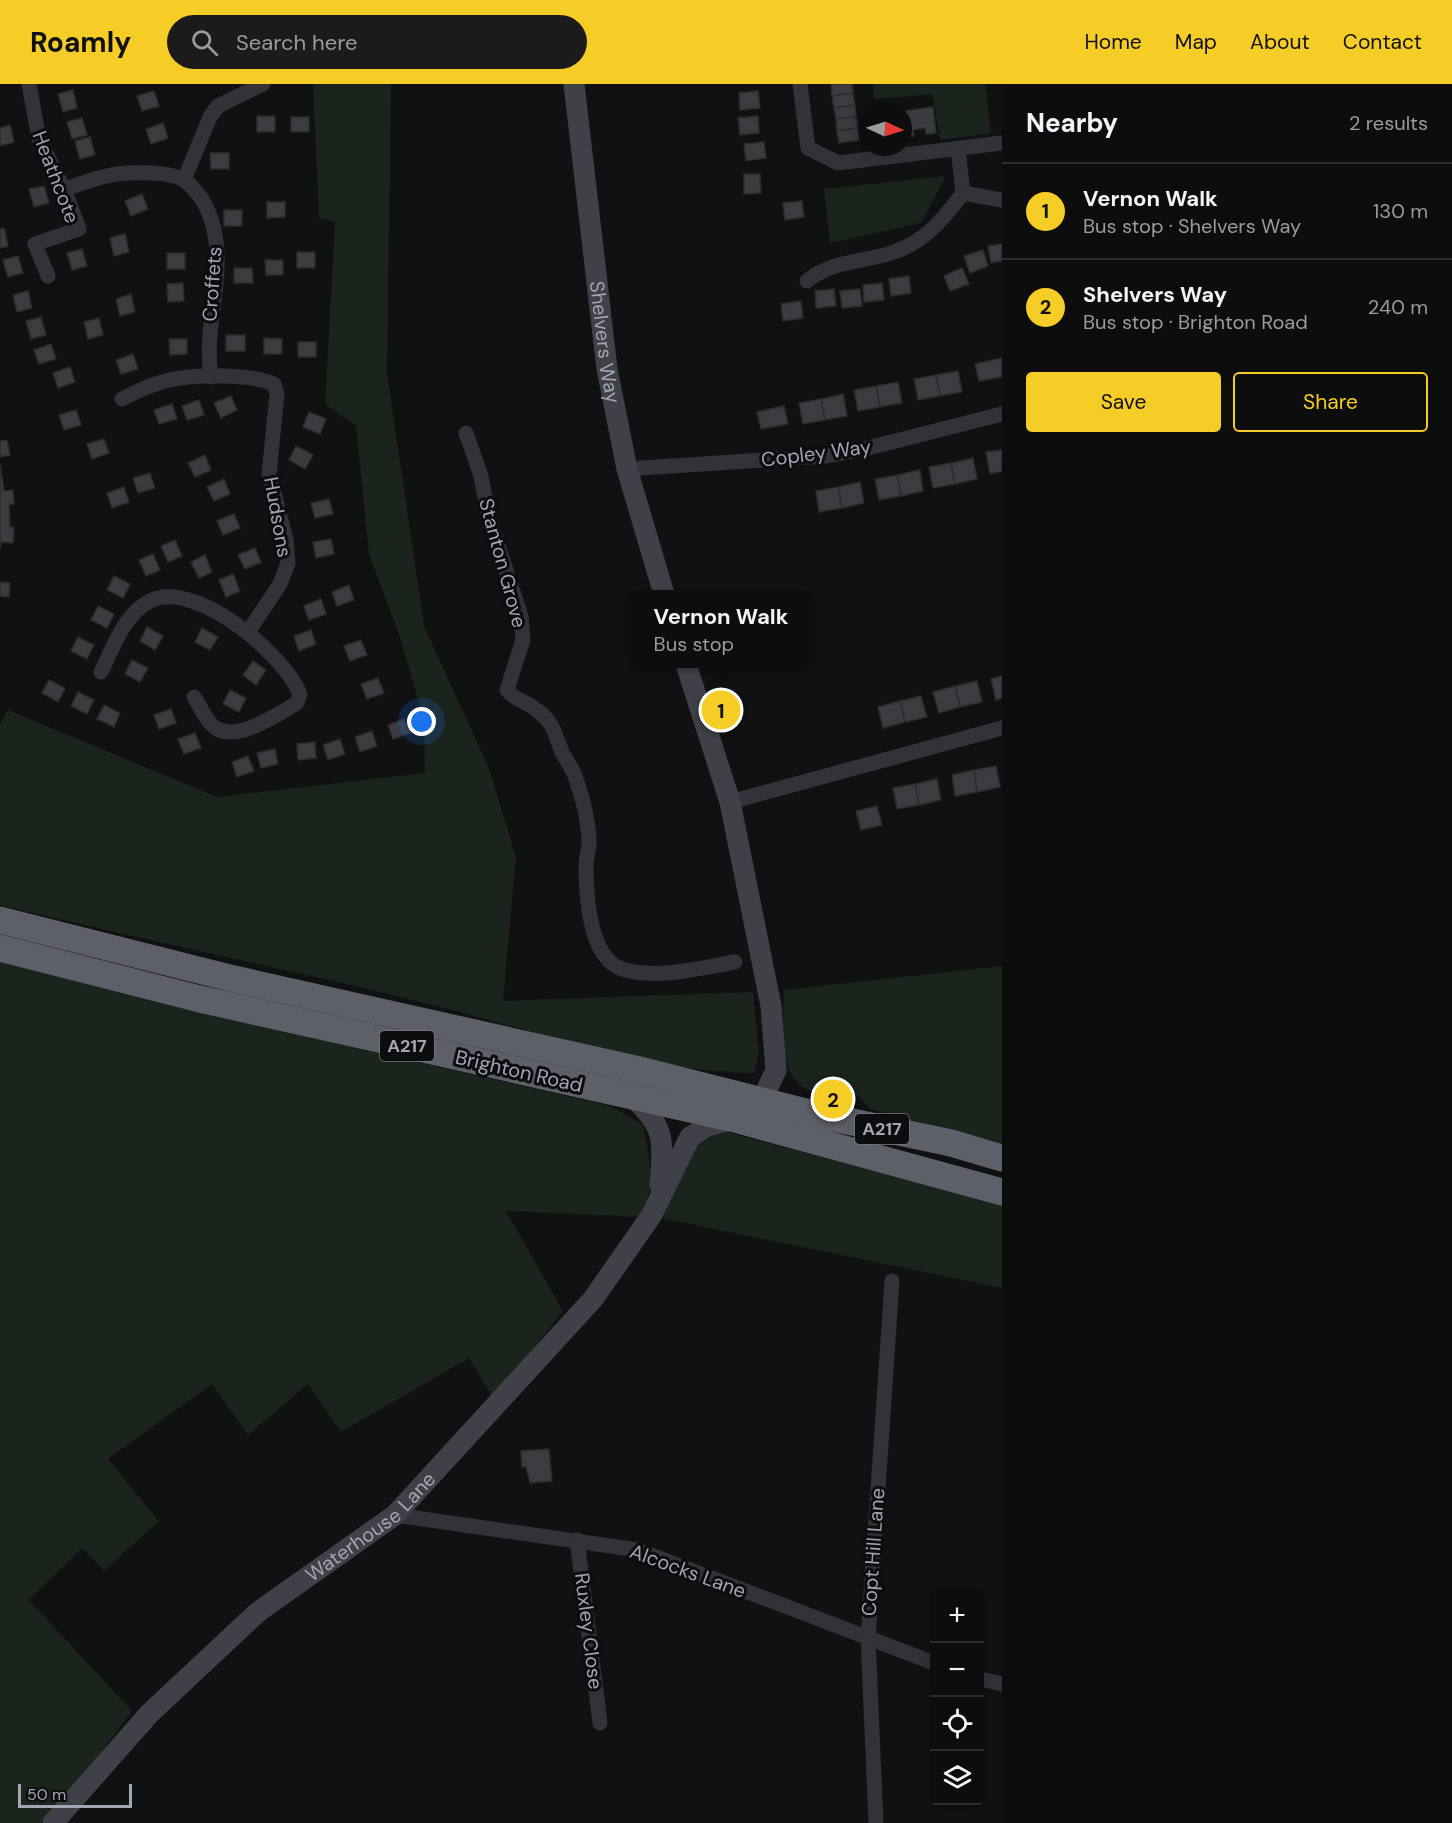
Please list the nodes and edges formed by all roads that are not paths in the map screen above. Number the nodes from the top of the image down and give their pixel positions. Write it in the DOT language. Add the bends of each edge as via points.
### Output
graph roads {
  1 [pos="28,84"];
  2 [pos="263,84"];
  3 [pos="574,84"];
  4 [pos="800,84"];
  5 [pos="1002,143"];
  6 [pos="958,148"];
  7 [pos="184,180"];
  8 [pos="64,189"];
  9 [pos="963,193"];
  10 [pos="1002,201"];
  11 [pos="48,276"];
  12 [pos="807,280"];
  13 [pos="211,377"];
  14 [pos="122,399"];
  15 [pos="1002,414"];
  16 [pos="465,434"];
  17 [pos="627,469"];
  18 [pos="663,590"];
  19 [pos="248,632"];
  20 [pos="688,668"];
  21 [pos="101,672"];
  22 [pos="194,697"];
  23 [pos="1002,728"];
  24 [pos="730,802"];
  25 [pos="0,920"];
  26 [pos="0,948"];
  27 [pos="735,962"];
  28 [pos="776,1070"];
  29 [pos="631,1096"];
  30 [pos="762,1100"];
  31 [pos="810,1113"];
  32 [pos="735,1119"];
  33 [pos="815,1142"];
  34 [pos="1002,1158"];
  35 [pos="1002,1192"];
  36 [pos="658,1202"];
  37 [pos="892,1281"];
  38 [pos="395,1515"];
  39 [pos="577,1540"];
  40 [pos="867,1638"];
  41 [pos="930,1662"];
  42 [pos="984,1680"];
  43 [pos="1002,1684"];
  44 [pos="600,1723"];
  45 [pos="53,1823"];
  46 [pos="876,1823"];
  1 -- 8 [label="street, Heathcote" via="39,140"];
  2 -- 7 [label="street" via="218,106"];
  3 -- 17 [label="street, Shelvers Way" via="602,337"];
  4 -- 6 [label="street" via="808,148 838,163"];
  5 -- 6 [label="street"];
  6 -- 9 [label="street"];
  7 -- 8 [label="street" via="154,173 116,174"];
  7 -- 13 [label="street, Croffets" via="213,221 216,242 216,280 207,348"];
  8 -- 11 [label="street, Heathcote" via="79,229 35,244"];
  9 -- 10 [label="street"];
  9 -- 12 [label="street" via="937,228 896,252 823,268"];
  13 -- 14 [label="street" via="171,380 143,387"];
  13 -- 19 [label="street, Hudsons" via="264,380 274,384 277,394 269,474 286,539 288,563 280,584"];
  15 -- 17 [label="street, Copley Way" via="825,456"];
  16 -- 27 [label="street, Stanton Grove" via="521,616 523,640 507,690 553,725 574,774 590,841 586,865 590,920 596,942 608,959 621,968 674,972"];
  17 -- 18 [label="street, Shelvers Way"];
  19 -- 21 [label="street" via="206,605 166,597 151,600 125,624"];
  19 -- 22 [label="street" via="279,661 296,684 300,694 297,703 255,727 230,733 212,725"];
  20 -- 24 [label="street"];
  23 -- 24 [label="street"];
  24 -- 28 [label="street" via="771,1006"];
  25 -- 30 [label="highway, Brighton Road / A217" via="234,979"];
  26 -- 29 [label="highway, Brighton Road / A217" via="200,999"];
  28 -- 30 [label="street"];
  28 -- 31 [label="street" via="780,1088"];
  29 -- 32 [label="highway, Brighton Road / A217"];
  29 -- 36 [label="street" via="652,1116 662,1134"];
  30 -- 31 [label="highway, Brighton Road / A217"];
  30 -- 33 [label="highway" via="770,1115"];
  31 -- 34 [label="highway, Brighton Road / A217"];
  32 -- 33 [label="highway, Brighton Road / A217"];
  32 -- 36 [label="street, Waterhouse Lane" via="707,1126 690,1137"];
  33 -- 35 [label="highway, Brighton Road / A217"];
  36 -- 38 [label="street, Waterhouse Lane" via="593,1299"];
  37 -- 40 [label="street, Copt Hill Lane"];
  38 -- 39 [label="street, Alcocks Lane"];
  38 -- 45 [label="street, Waterhouse Lane" via="258,1611 150,1713"];
  39 -- 40 [label="street, Alcocks Lane" via="638,1550"];
  39 -- 44 [label="street, Ruxley Close"];
  40 -- 41 [label="street, Alcocks Lane"];
  40 -- 46 [label="street, Copt Hill Lane"];
  42 -- 43 [label="street"];
}
